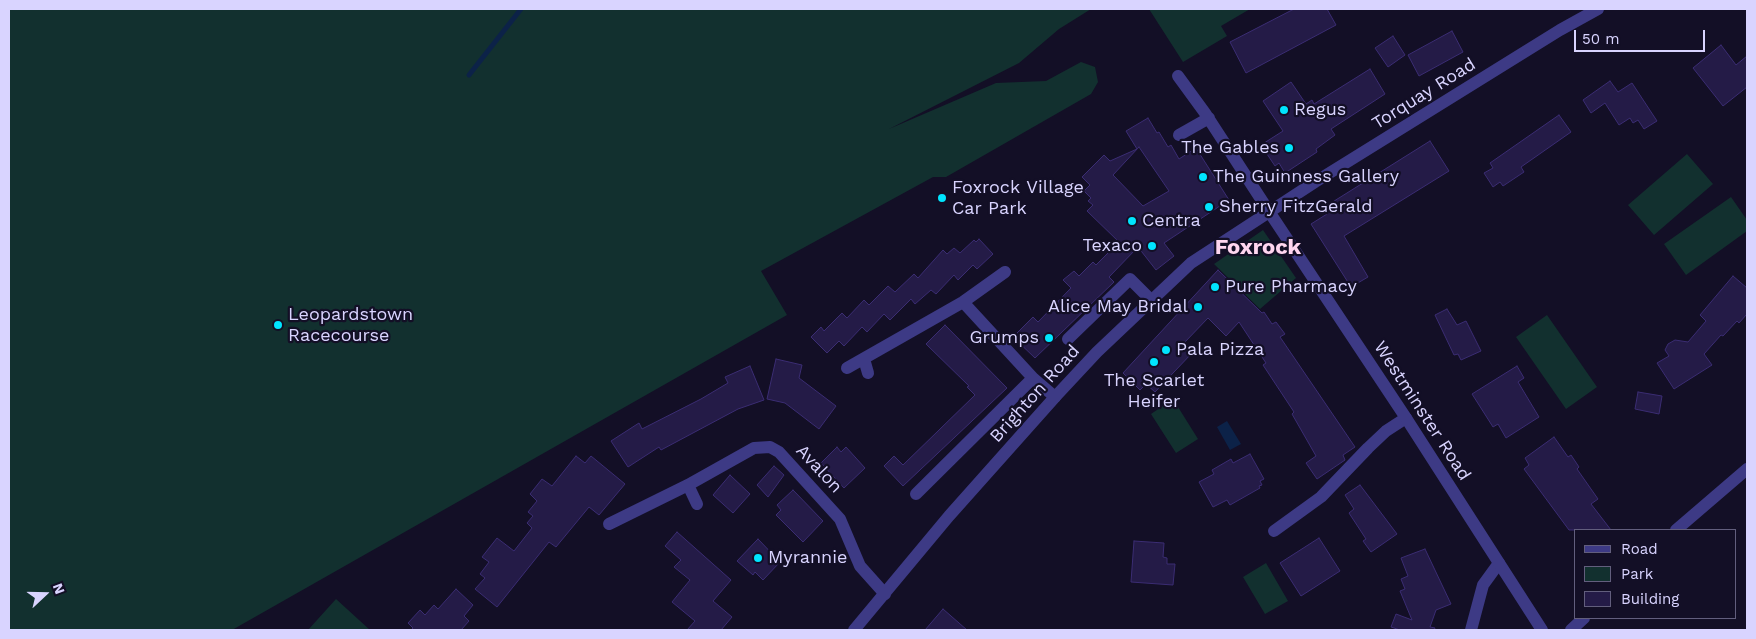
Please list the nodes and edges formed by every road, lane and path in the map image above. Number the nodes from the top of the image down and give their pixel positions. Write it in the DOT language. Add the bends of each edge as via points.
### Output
graph roads {
  1 [pos="1598,9"];
  2 [pos="1178,76"];
  3 [pos="1209,118"];
  4 [pos="1180,135"];
  5 [pos="1270,213"];
  6 [pos="1005,272"];
  7 [pos="1151,300"];
  8 [pos="963,302"];
  9 [pos="1068,340"];
  10 [pos="864,359"];
  11 [pos="847,368"];
  12 [pos="868,373"];
  13 [pos="1033,378"];
  14 [pos="1055,397"];
  15 [pos="1406,418"];
  16 [pos="1747,469"];
  17 [pos="688,485"];
  18 [pos="916,494"];
  19 [pos="697,504"];
  20 [pos="608,524"];
  21 [pos="1677,529"];
  22 [pos="1274,531"];
  23 [pos="1499,564"];
  24 [pos="885,594"];
  25 [pos="1583,619"];
  26 [pos="854,630"];
  27 [pos="1471,630"];
  28 [pos="1542,630"];
  29 [pos="1571,630"];
  1 -- 5 [label="street, Torquay Road" via="1323,177"];
  2 -- 3 [label="street, Westminster Road"];
  3 -- 4 [label="street"];
  3 -- 5 [label="street, Westminster Road"];
  5 -- 7 [label="street, Brighton Road" via="1191,263"];
  5 -- 15 [label="street, Westminster Road"];
  6 -- 8 [label="street"];
  7 -- 9 [label="street" via="1130,279"];
  7 -- 14 [label="street, Brighton Road"];
  8 -- 10 [label="street"];
  8 -- 13 [label="street"];
  10 -- 11 [label="street"];
  10 -- 12 [label="street"];
  13 -- 14 [label="street"];
  13 -- 18 [label="street"];
  14 -- 24 [label="street, Brighton Road" via="949,516"];
  15 -- 22 [label="street" via="1386,431 1321,497"];
  15 -- 23 [label="street, Westminster Road"];
  16 -- 21 [label="street"];
  17 -- 19 [label="street"];
  17 -- 20 [label="street, Avalon"];
  17 -- 24 [label="street, Avalon" via="754,448 763,446 779,452 840,519 860,566"];
  23 -- 27 [label="street" via="1483,585"];
  23 -- 28 [label="street, Westminster Road"];
  24 -- 26 [label="street, Brighton Road"];
  25 -- 29 [label="street"];
}
